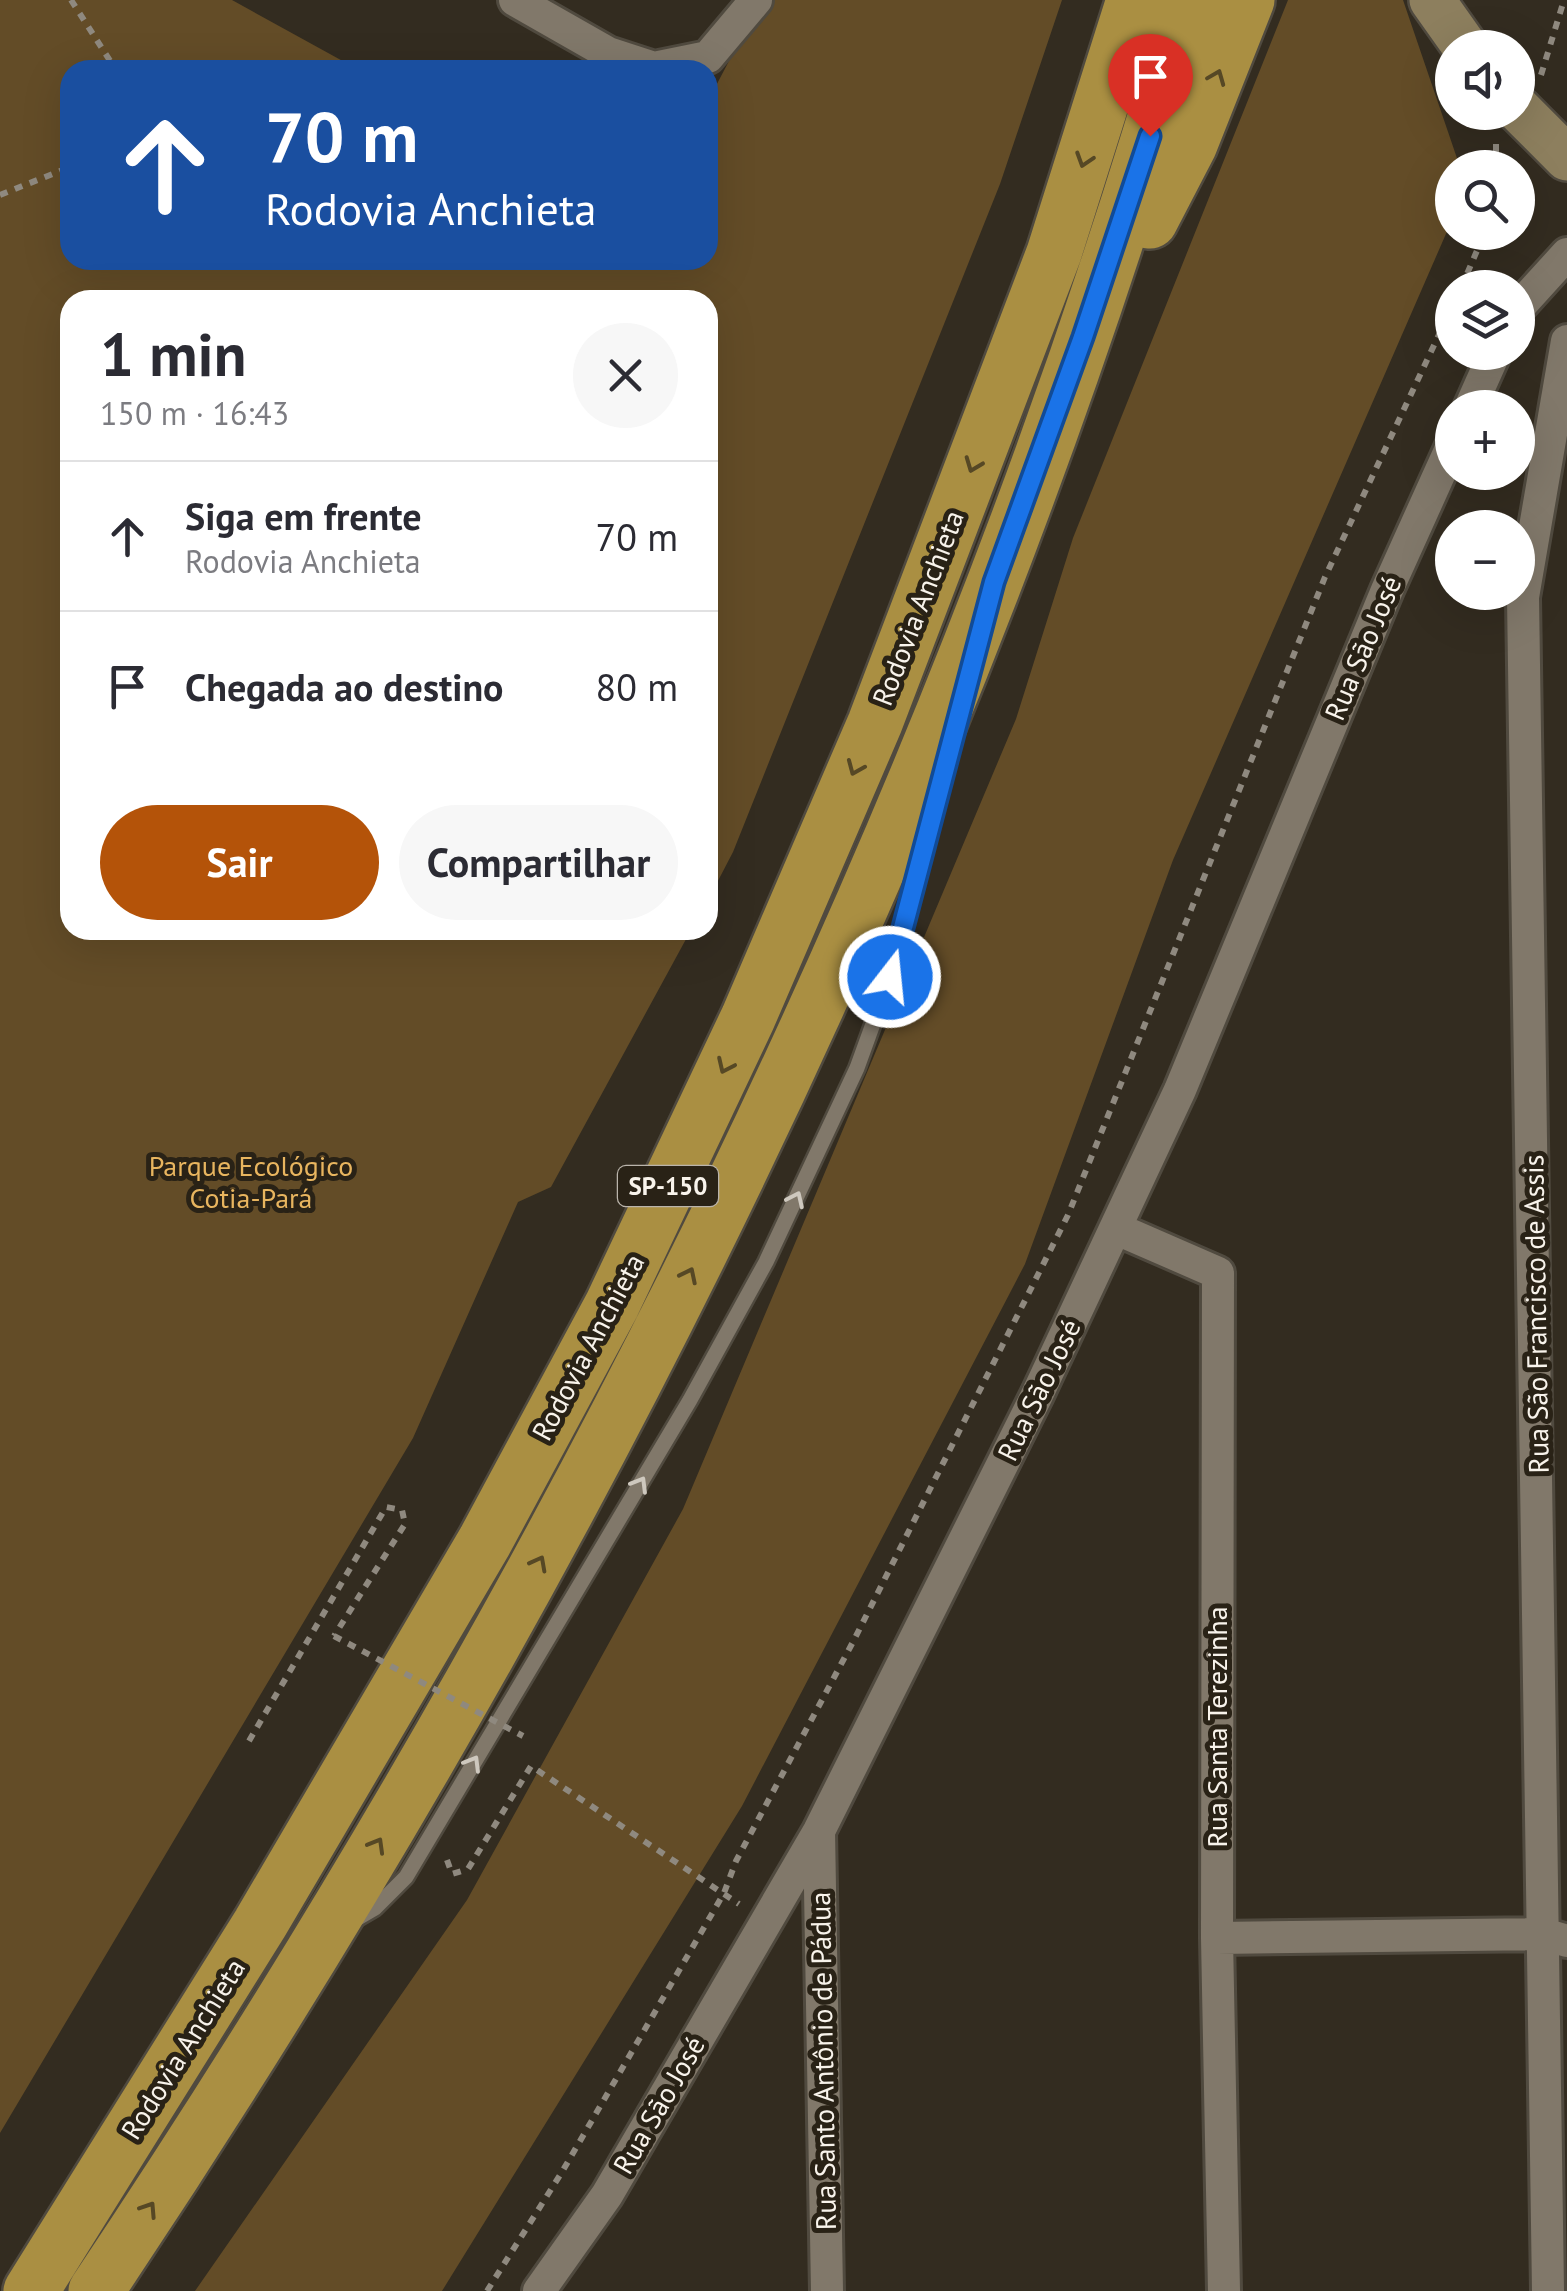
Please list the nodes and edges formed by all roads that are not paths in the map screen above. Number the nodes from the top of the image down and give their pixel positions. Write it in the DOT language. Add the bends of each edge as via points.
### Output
graph roads {
  1 [pos="515,0"];
  2 [pos="756,0"];
  3 [pos="1134,0"];
  4 [pos="1190,0"];
  5 [pos="1247,0"];
  6 [pos="1432,0"];
  7 [pos="1453,30"];
  8 [pos="629,60"];
  9 [pos="693,60"];
  10 [pos="1535,126"];
  11 [pos="1567,158"];
  12 [pos="1567,254"];
  13 [pos="1102,282"];
  14 [pos="1535,289"];
  15 [pos="1567,341"];
  16 [pos="1435,484"];
  17 [pos="994,582"];
  18 [pos="960,717"];
  19 [pos="950,755"];
  20 [pos="1118,1228"];
  21 [pos="818,1831"];
  22 [pos="1217,1938"];
  23 [pos="1555,1938"];
  24 [pos="322,1939"];
  25 [pos="32,2291"];
  26 [pos="96,2291"];
  27 [pos="539,2291"];
  28 [pos="828,2291"];
  29 [pos="1224,2291"];
  30 [pos="1548,2291"];
  1 -- 8 [label="street"];
  2 -- 9 [label="street" via="708,57"];
  3 -- 25 [label="highway, Rodovia Anchieta / SP-150, one-way" via="1054,253 875,723 748,1018 612,1305 484,1541 270,1907"];
  4 -- 13 [label="highway, Rodovia Anchieta / SP-150"];
  13 -- 5 [label="highway, one-way" via="1152,218 1190,144"];
  6 -- 7 [label="street"];
  10 -- 11 [label="street"];
  12 -- 14 [label="street"];
  13 -- 17 [label="highway, Rodovia Anchieta / SP-150"];
  15 -- 23 [label="street, Rua São Francisco de Assis" via="1523,596"];
  16 -- 20 [label="street, Rua São José"];
  17 -- 18 [label="lane"];
  24 -- 17 [label="highway, Rodovia Anchieta / SP-150, one-way" via="527,1587 665,1324 793,1058"];
  24 -- 19 [label="lane, one-way" via="375,1908 406,1877 766,1262 883,995"];
  20 -- 21 [label="street, Rua São José"];
  20 -- 22 [label="street, Rua Santa Terezinha" via="1218,1273"];
  21 -- 27 [label="street, Rua São José" via="607,2195"];
  21 -- 28 [label="street, Rua Santo Antônio de Pádua"];
  22 -- 23 [label="street"];
  22 -- 29 [label="street, Rua Santa Terezinha"];
  23 -- 30 [label="street, Rua São Francisco de Assis"];
  26 -- 24 [label="highway, Rodovia Anchieta / SP-150, one-way"];
}
